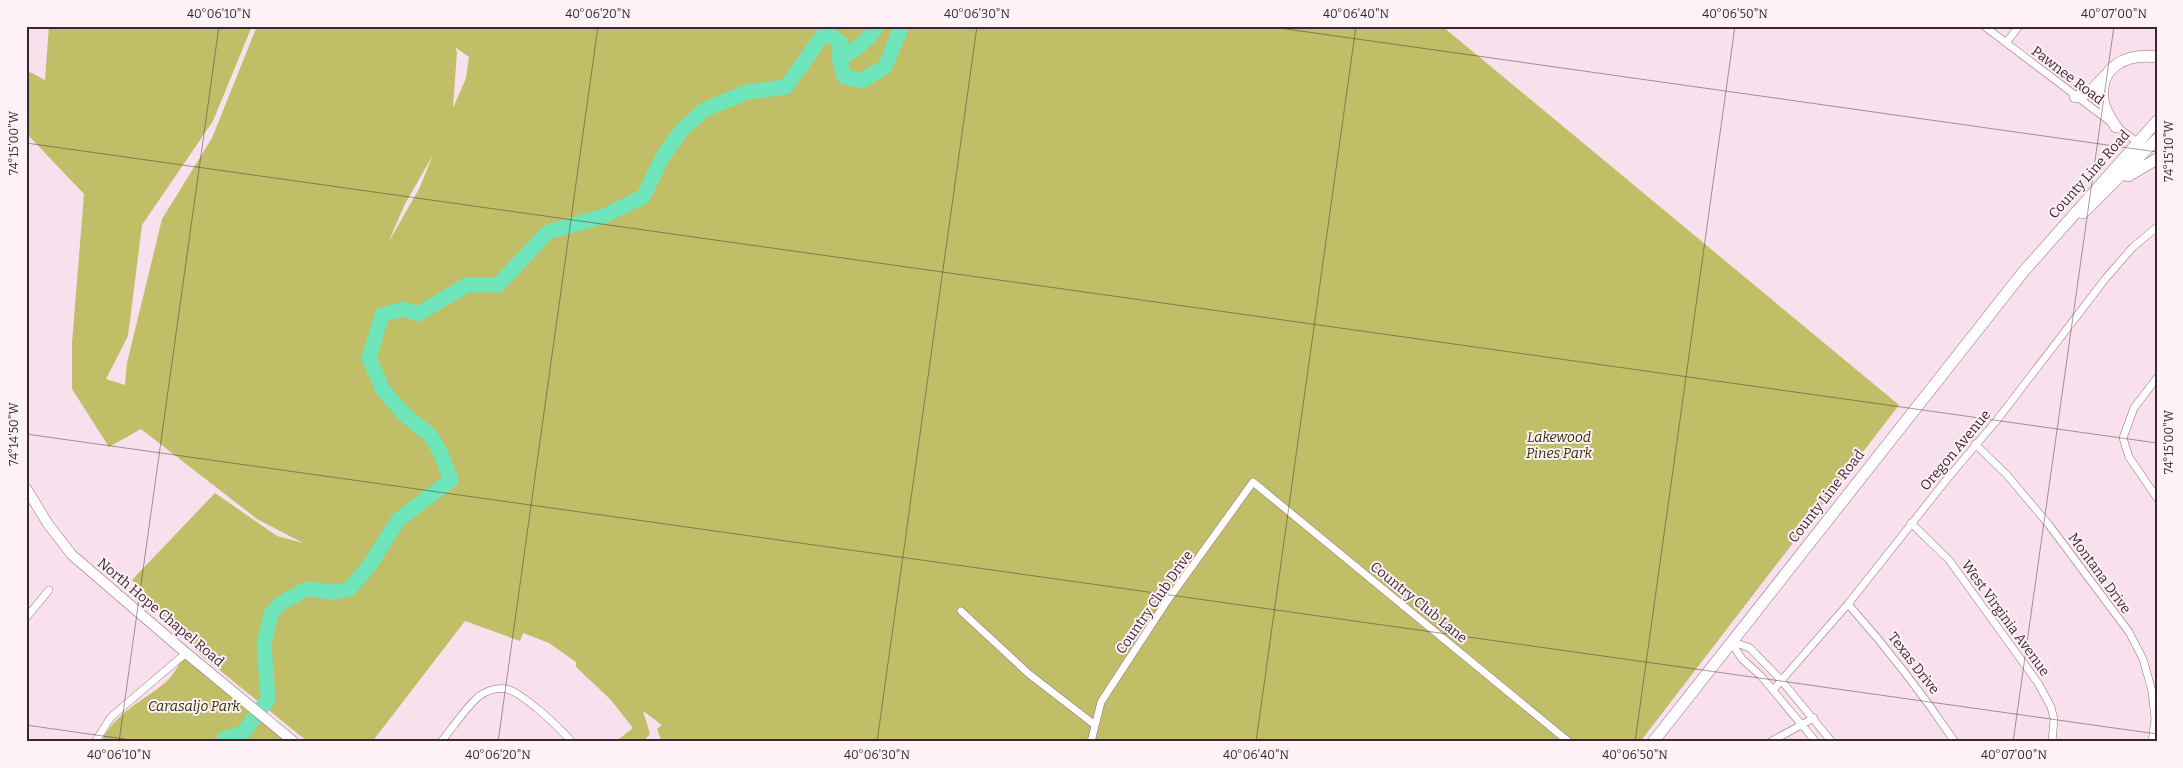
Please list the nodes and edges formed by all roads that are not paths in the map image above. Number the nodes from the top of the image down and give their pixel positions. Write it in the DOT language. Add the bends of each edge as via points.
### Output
graph roads {
  1 [pos="1984,26"];
  2 [pos="2019,26"];
  3 [pos="2006,43"];
  4 [pos="2157,57"];
  5 [pos="2105,76"];
  6 [pos="2075,97"];
  7 [pos="2157,120"];
  8 [pos="2116,128"];
  9 [pos="2157,138"];
  10 [pos="2137,142"];
  11 [pos="2157,159"];
  12 [pos="2102,194"];
  13 [pos="2157,227"];
  14 [pos="2024,271"];
  15 [pos="2157,378"];
  16 [pos="1975,444"];
  17 [pos="1253,482"];
  18 [pos="26,488"];
  19 [pos="2157,498"];
  20 [pos="1911,523"];
  21 [pos="49,590"];
  22 [pos="1848,604"];
  23 [pos="961,611"];
  24 [pos="26,618"];
  25 [pos="1731,641"];
  26 [pos="186,653"];
  27 [pos="1782,680"];
  28 [pos="1772,690"];
  29 [pos="2154,691"];
  30 [pos="1814,718"];
  31 [pos="1094,725"];
  32 [pos="1802,725"];
  33 [pos="95,742"];
  34 [pos="294,742"];
  35 [pos="441,742"];
  36 [pos="572,742"];
  37 [pos="1091,742"];
  38 [pos="1570,742"];
  39 [pos="1653,742"];
  40 [pos="1770,742"];
  41 [pos="1816,742"];
  42 [pos="1832,742"];
  43 [pos="1955,742"];
  44 [pos="2052,742"];
  45 [pos="2152,742"];
  1 -- 3 [label="street, Pawnee Road"];
  2 -- 3 [label="street"];
  3 -- 6 [label="street, Pawnee Road"];
  4 -- 5 [label="main road" via="2146,55 2121,62"];
  5 -- 6 [label="main road" via="2089,93"];
  5 -- 8 [label="main road" via="2103,100"];
  6 -- 8 [label="street, Pawnee Road"];
  7 -- 10 [label="main road, County Line Road"];
  8 -- 10 [label="street, Pawnee Road"];
  9 -- 12 [label="main road, County Line Road"];
  10 -- 14 [label="main road, County Line Road"];
  11 -- 12 [label="main road"];
  12 -- 14 [label="main road, County Line Road"];
  13 -- 16 [label="street, Oregon Avenue" via="2133,247 2106,278"];
  14 -- 25 [label="main road, County Line Road"];
  15 -- 19 [label="street" via="2134,408 2123,438 2128,456"];
  16 -- 20 [label="street, Oregon Avenue"];
  16 -- 29 [label="street, Montana Drive" via="2008,475 2049,525 2128,632 2143,659"];
  17 -- 31 [label="street, Country Club Drive" via="1165,604 1101,702"];
  17 -- 38 [label="street, Country Club Lane"];
  18 -- 26 [label="main road, North Hope Chapel Road" via="72,555"];
  20 -- 22 [label="street, Oregon Avenue"];
  20 -- 44 [label="street, West Virginia Avenue" via="1949,560 2038,683 2054,719"];
  21 -- 24 [label="street"];
  22 -- 27 [label="street, Oregon Avenue"];
  22 -- 43 [label="street, Texas Drive" via="1883,643"];
  23 -- 31 [label="street" via="1029,674"];
  25 -- 27 [label="street" via="1750,648"];
  25 -- 28 [label="street" via="1742,659"];
  25 -- 39 [label="main road, County Line Road"];
  26 -- 33 [label="street" via="111,717"];
  26 -- 34 [label="main road, North Hope Chapel Road"];
  27 -- 28 [label="street, Oregon Avenue"];
  27 -- 30 [label="street"];
  28 -- 32 [label="street"];
  29 -- 45 [label="street, Montana Drive"];
  30 -- 32 [label="street"];
  30 -- 42 [label="street"];
  31 -- 37 [label="street, Country Club Drive"];
  32 -- 40 [label="street"];
  32 -- 41 [label="street"];
  35 -- 36 [label="street" via="479,697 500,688 516,693"];
}
